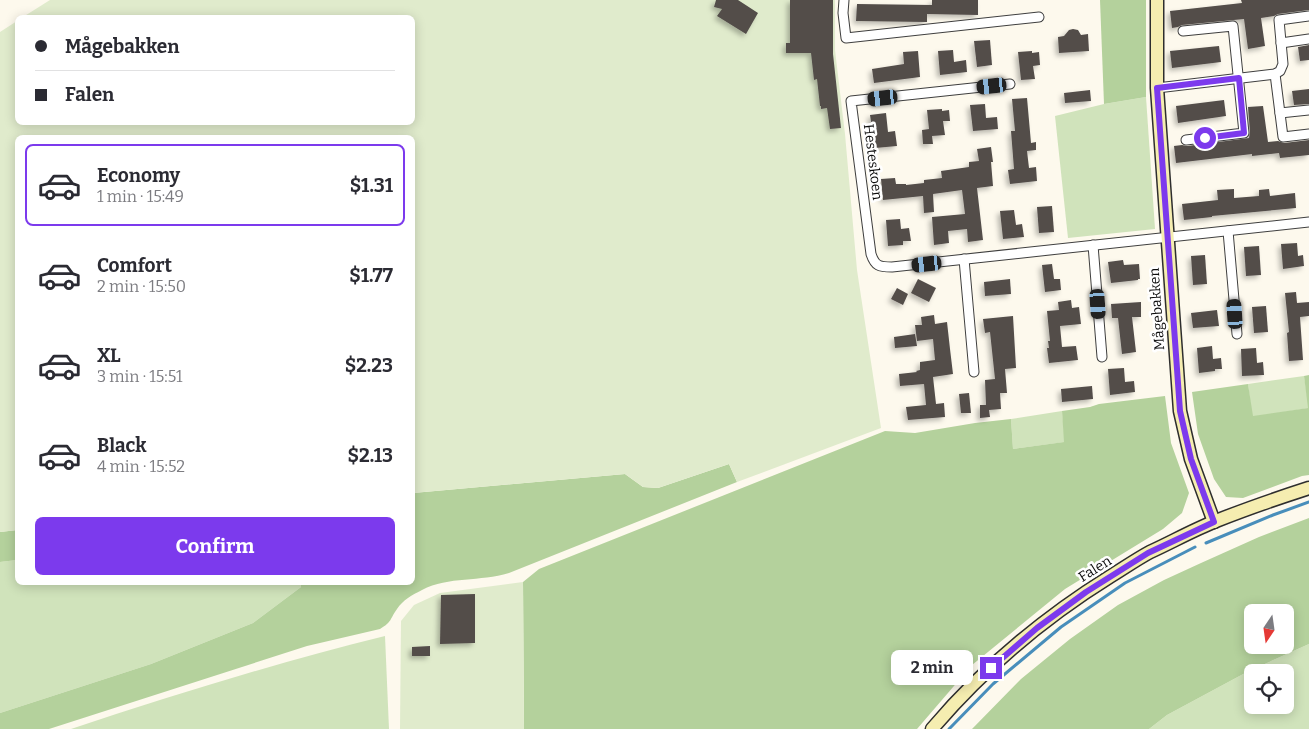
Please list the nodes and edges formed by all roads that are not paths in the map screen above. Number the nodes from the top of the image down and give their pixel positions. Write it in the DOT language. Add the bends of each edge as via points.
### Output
graph roads {
  1 [pos="844,0"];
  2 [pos="1157,0"];
  3 [pos="1309,16"];
  4 [pos="1039,17"];
  5 [pos="1183,32"];
  6 [pos="1309,39"];
  7 [pos="1281,42"];
  8 [pos="1275,74"];
  9 [pos="1239,78"];
  10 [pos="1010,84"];
  11 [pos="1157,88"];
  12 [pos="1309,110"];
  13 [pos="1280,113"];
  14 [pos="1309,134"];
  15 [pos="1186,140"];
  16 [pos="1309,222"];
  17 [pos="1228,231"];
  18 [pos="1167,237"];
  19 [pos="1093,245"];
  20 [pos="964,259"];
  21 [pos="1237,334"];
  22 [pos="1102,357"];
  23 [pos="974,372"];
  24 [pos="1309,488"];
  25 [pos="1214,522"];
  26 [pos="932,729"];
  1 -- 4 [label="street" via="846,38"];
  2 -- 11 [label="street, Mågebakken"];
  3 -- 7 [label="street" via="1279,20"];
  5 -- 9 [label="street" via="1233,26"];
  6 -- 7 [label="street"];
  7 -- 8 [label="street" via="1283,64"];
  8 -- 9 [label="street"];
  8 -- 13 [label="street"];
  9 -- 11 [label="street"];
  9 -- 15 [label="street" via="1244,133"];
  10 -- 20 [label="street, Hesteskoen" via="851,101 873,261 877,266 892,267"];
  11 -- 18 [label="street, Mågebakken"];
  12 -- 13 [label="street"];
  13 -- 14 [label="street" via="1283,137"];
  16 -- 17 [label="street, Hesteskoen"];
  17 -- 18 [label="street, Hesteskoen"];
  17 -- 21 [label="street"];
  18 -- 19 [label="street, Hesteskoen"];
  18 -- 25 [label="street, Mågebakken" via="1180,411 1191,459"];
  19 -- 20 [label="street, Hesteskoen"];
  19 -- 22 [label="street"];
  20 -- 23 [label="street"];
  24 -- 25 [label="street, Falen"];
  25 -- 26 [label="street, Falen" via="1148,553 1086,592 991,668"];
}
